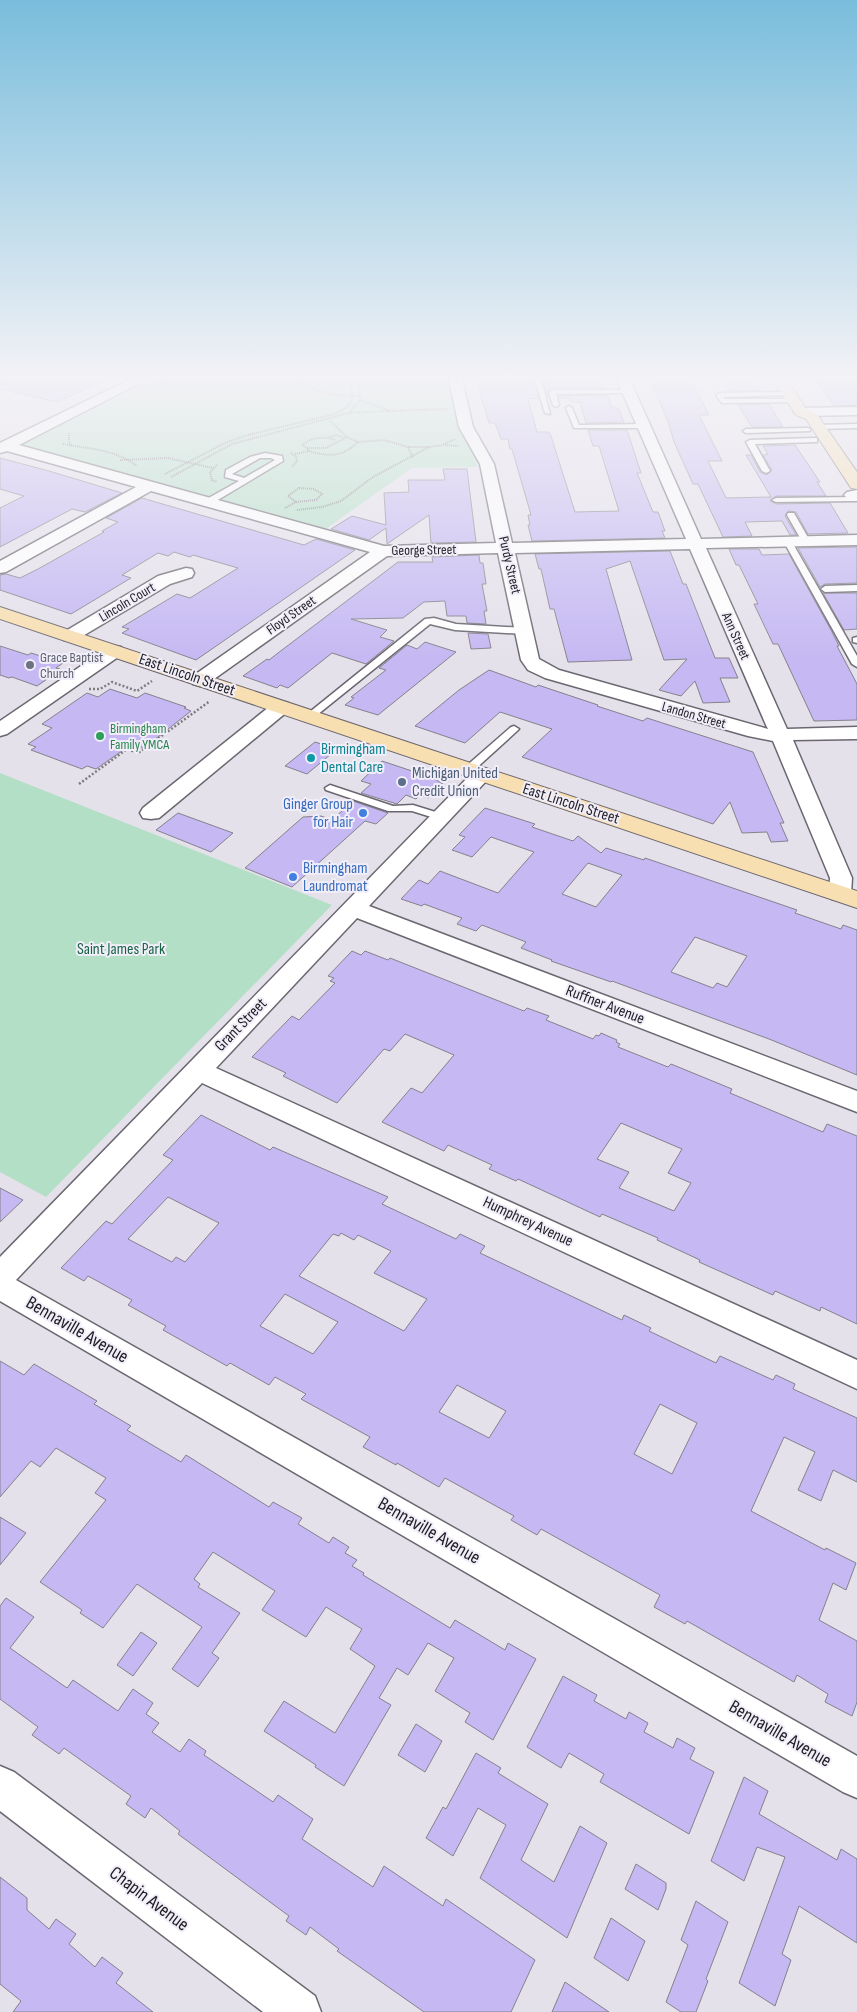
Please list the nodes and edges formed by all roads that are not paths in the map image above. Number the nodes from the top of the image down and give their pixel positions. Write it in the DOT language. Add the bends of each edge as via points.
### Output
graph roads {
  1 [pos="102,474"];
  2 [pos="228,474"];
  3 [pos="257,474"];
  4 [pos="489,474"];
  5 [pos="665,474"];
  6 [pos="842,474"];
  7 [pos="245,481"];
  8 [pos="149,486"];
  9 [pos="856,495"];
  10 [pos="776,500"];
  11 [pos="208,502"];
  12 [pos="791,515"];
  13 [pos="857,540"];
  14 [pos="806,541"];
  15 [pos="788,542"];
  16 [pos="695,544"];
  17 [pos="507,548"];
  18 [pos="383,551"];
  19 [pos="0,568"];
  20 [pos="186,573"];
  21 [pos="857,588"];
  22 [pos="825,589"];
  23 [pos="0,613"];
  24 [pos="524,631"];
  25 [pos="70,636"];
  26 [pos="115,651"];
  27 [pos="857,664"];
  28 [pos="535,666"];
  29 [pos="200,680"];
  30 [pos="282,707"];
  31 [pos="309,716"];
  32 [pos="514,729"];
  33 [pos="0,730"];
  34 [pos="857,733"];
  35 [pos="780,734"];
  36 [pos="475,772"];
  37 [pos="330,788"];
  38 [pos="151,813"];
  39 [pos="441,817"];
  40 [pos="849,897"];
  41 [pos="353,908"];
  42 [pos="198,1070"];
  43 [pos="857,1102"];
  44 [pos="0,1276"];
  45 [pos="0,1286"];
  46 [pos="857,1374"];
  47 [pos="857,1778"];
  48 [pos="0,1786"];
  49 [pos="299,2012"];
  1 -- 8 [label="street, George Street"];
  2 -- 7 [label="lane"];
  3 -- 7 [label="lane"];
  4 -- 17 [label="street, Purdy Street"];
  5 -- 16 [label="street, Ann Street"];
  6 -- 9 [label="street"];
  7 -- 11 [label="lane"];
  8 -- 11 [label="street, George Street"];
  8 -- 19 [label="street"];
  9 -- 10 [label="lane"];
  11 -- 18 [label="street, George Street"];
  12 -- 14 [label="lane"];
  13 -- 14 [label="street, George Street"];
  14 -- 15 [label="street, George Street"];
  15 -- 16 [label="street, George Street"];
  15 -- 27 [label="lane"];
  16 -- 17 [label="street, George Street"];
  16 -- 35 [label="street, Ann Street"];
  17 -- 18 [label="street, George Street"];
  17 -- 24 [label="street, Purdy Street"];
  18 -- 29 [label="street, Floyd Street"];
  20 -- 25 [label="street, Lincoln Court" via="164,580"];
  21 -- 22 [label="lane"];
  23 -- 25 [label="street, East Lincoln Street"];
  24 -- 28 [label="street, Purdy Street" via="530,660"];
  24 -- 31 [label="lane" via="455,627 428,621"];
  25 -- 26 [label="street, East Lincoln Street"];
  26 -- 29 [label="street, East Lincoln Street"];
  26 -- 33 [label="street"];
  28 -- 35 [label="street, Landon Street" via="552,674 733,727 769,735"];
  29 -- 30 [label="street, East Lincoln Street"];
  30 -- 31 [label="street, East Lincoln Street"];
  30 -- 38 [label="street"];
  31 -- 36 [label="street, East Lincoln Street"];
  32 -- 36 [label="lane"];
  34 -- 35 [label="street, Landon Street"];
  35 -- 40 [label="street, Ann Street"];
  36 -- 39 [label="street, Grant Street"];
  36 -- 40 [label="street, East Lincoln Street"];
  37 -- 39 [label="lane" via="392,809 413,808"];
  39 -- 41 [label="street, Grant Street"];
  41 -- 42 [label="street, Grant Street"];
  41 -- 43 [label="street, Ruffner Avenue"];
  42 -- 44 [label="street, Grant Street"];
  42 -- 46 [label="street, Humphrey Avenue"];
  45 -- 47 [label="street, Bennaville Avenue"];
  48 -- 49 [label="street, Chapin Avenue"];
}
